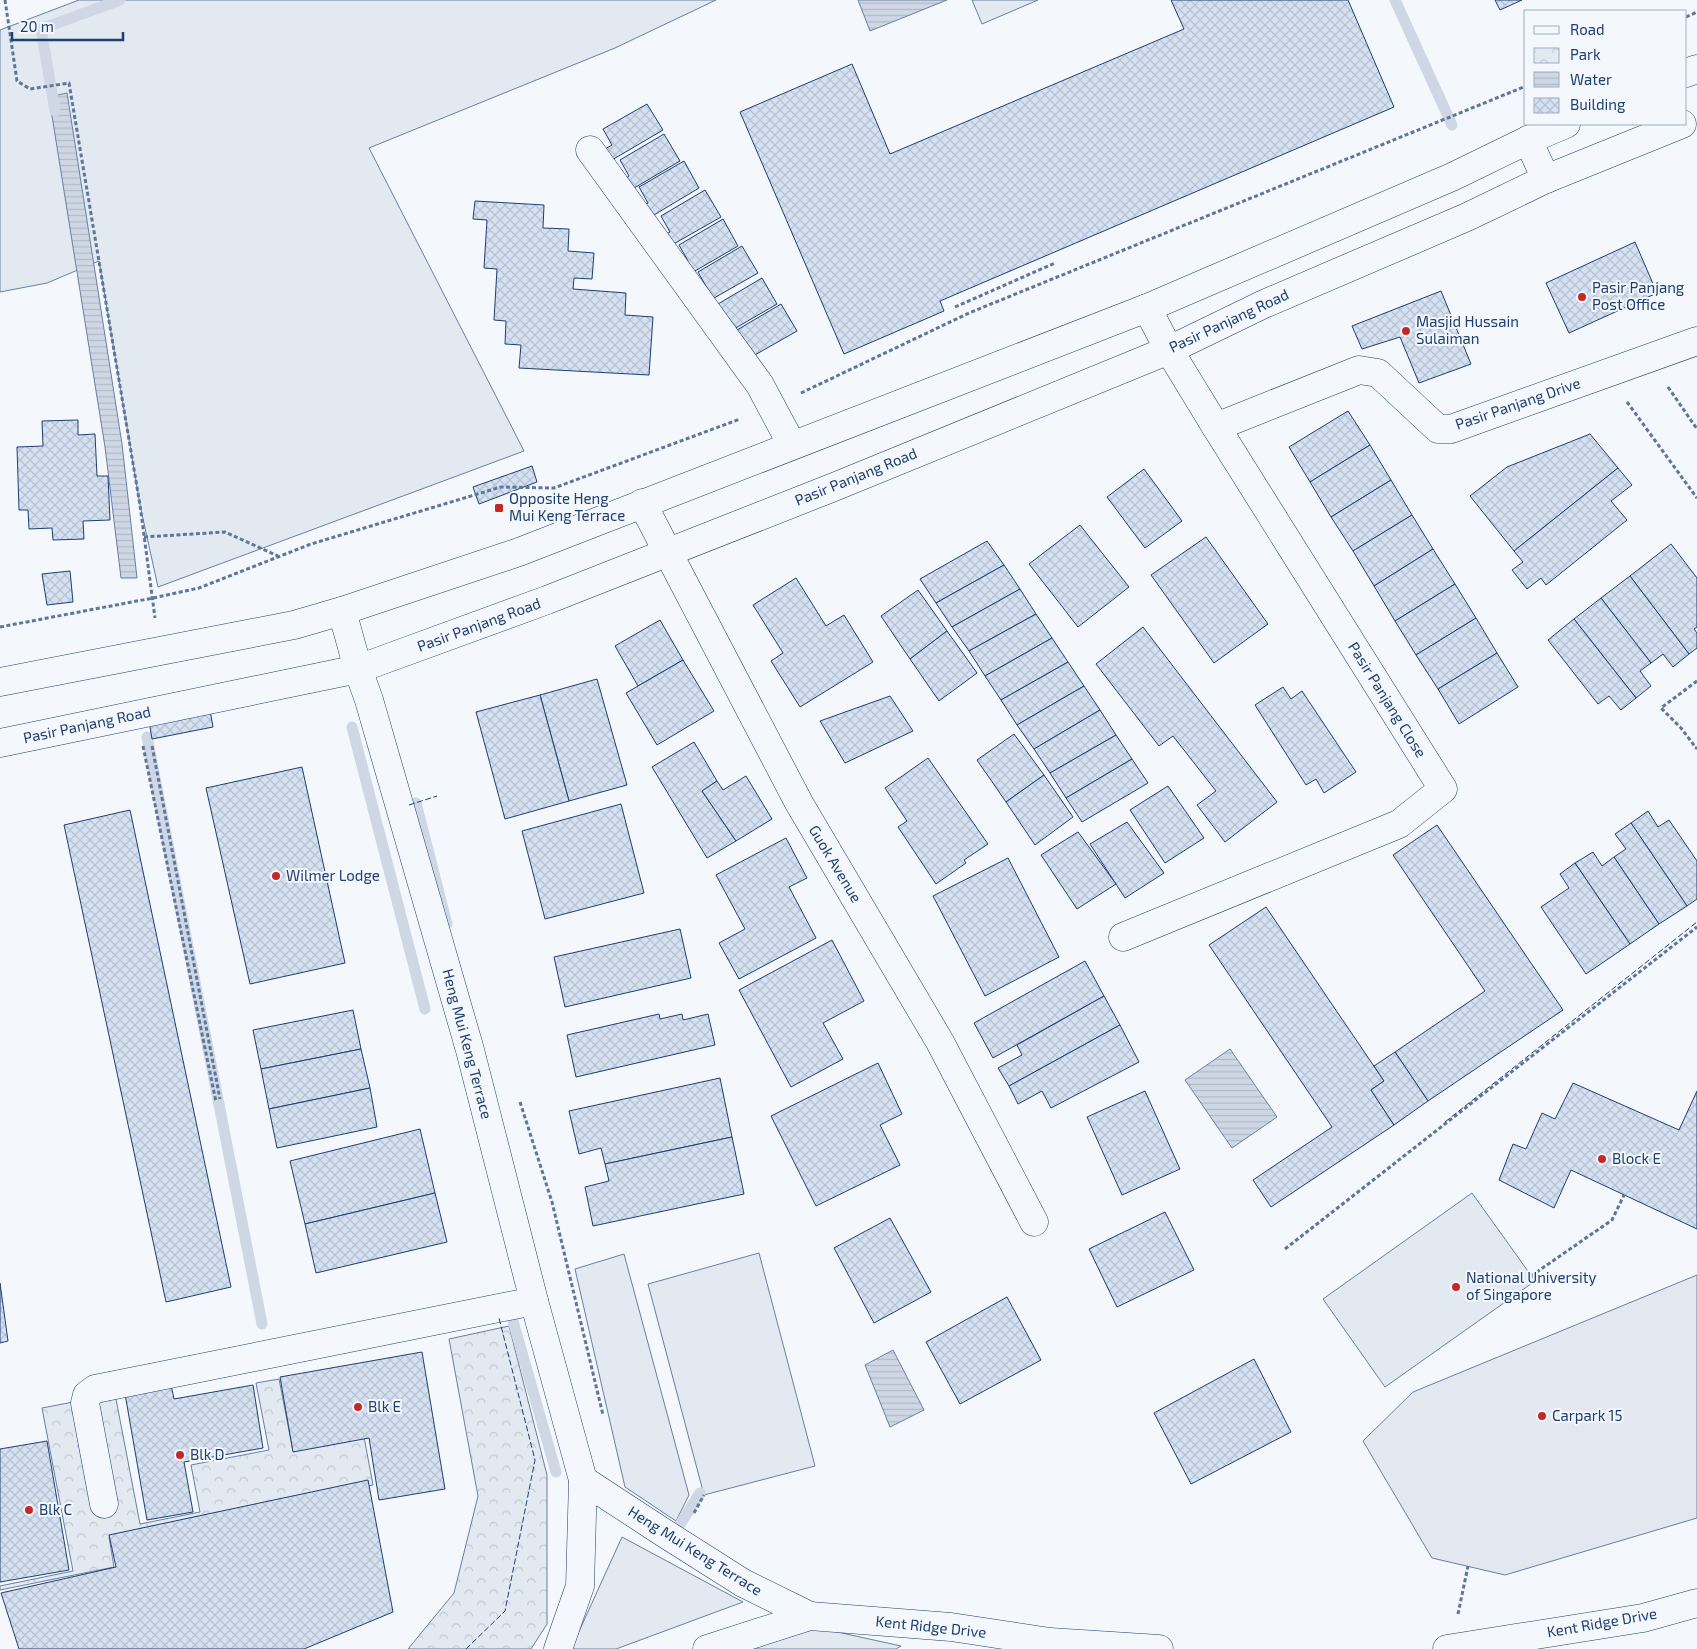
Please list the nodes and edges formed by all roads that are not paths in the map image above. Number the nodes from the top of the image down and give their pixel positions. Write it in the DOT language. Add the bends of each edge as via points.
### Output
graph roads {
  1 [pos="1564,125"];
  2 [pos="1680,125"];
  3 [pos="1528,140"];
  4 [pos="590,150"];
  5 [pos="1546,179"];
  6 [pos="1147,308"];
  7 [pos="1697,341"];
  8 [pos="1169,350"];
  9 [pos="1216,427"];
  10 [pos="792,445"];
  11 [pos="642,503"];
  12 [pos="668,552"];
  13 [pos="342,611"];
  14 [pos="358,669"];
  15 [pos="0,682"];
  16 [pos="0,743"];
  17 [pos="1123,937"];
  18 [pos="1034,1222"];
  19 [pos="534,1301"];
  20 [pos="583,1480"];
  21 [pos="104,1504"];
  22 [pos="1697,1603"];
  23 [pos="810,1616"];
  24 [pos="1577,1629"];
  25 [pos="985,1641"];
  26 [pos="1049,1646"];
  27 [pos="558,1649"];
  28 [pos="707,1649"];
  29 [pos="1159,1649"];
  30 [pos="1447,1649"];
  31 [pos="1553,1649"];
  1 -- 3 [label="street"];
  2 -- 5 [label="street, Pasir Panjang Road"];
  3 -- 5 [label="street"];
  3 -- 6 [label="street" via="1452,177"];
  4 -- 10 [label="street" via="760,385"];
  5 -- 8 [label="street, Pasir Panjang Road" via="1467,217 1264,304"];
  6 -- 8 [label="street, Pasir Panjang Close"];
  6 -- 10 [label="street"];
  7 -- 9 [label="street, Pasir Panjang Drive" via="1451,429 1438,428 1378,373 1359,370"];
  8 -- 9 [label="street, Pasir Panjang Close"];
  8 -- 12 [label="street, Pasir Panjang Road"];
  9 -- 17 [label="street, Pasir Panjang Close" via="1443,789 1399,824"];
  10 -- 11 [label="street"];
  11 -- 12 [label="street, Guok Avenue"];
  11 -- 13 [label="street" via="519,552"];
  12 -- 14 [label="street, Pasir Panjang Road"];
  12 -- 18 [label="street, Guok Avenue" via="798,803 940,1042"];
  13 -- 14 [label="street, Heng Mui Keng Terrace"];
  13 -- 15 [label="street" via="294,625"];
  14 -- 16 [label="street, Pasir Panjang Road"];
  14 -- 19 [label="street, Heng Mui Keng Terrace" via="470,1050"];
  19 -- 20 [label="street, Heng Mui Keng Terrace"];
  19 -- 21 [label="street" via="95,1389 87,1395 85,1403"];
  20 -- 23 [label="street, Heng Mui Keng Terrace" via="744,1583"];
  20 -- 27 [label="street, Heng Mui Keng Terrace" via="580,1586"];
  22 -- 24 [label="street, Kent Ridge Drive" via="1643,1618"];
  23 -- 25 [label="street, Kent Ridge Drive" via="951,1627"];
  23 -- 28 [label="street, Kent Ridge Drive"];
  24 -- 30 [label="street, Kent Ridge Drive"];
  24 -- 31 [label="street"];
  25 -- 26 [label="street, Kent Ridge Drive"];
  26 -- 29 [label="street, Kent Ridge Drive"];
}
